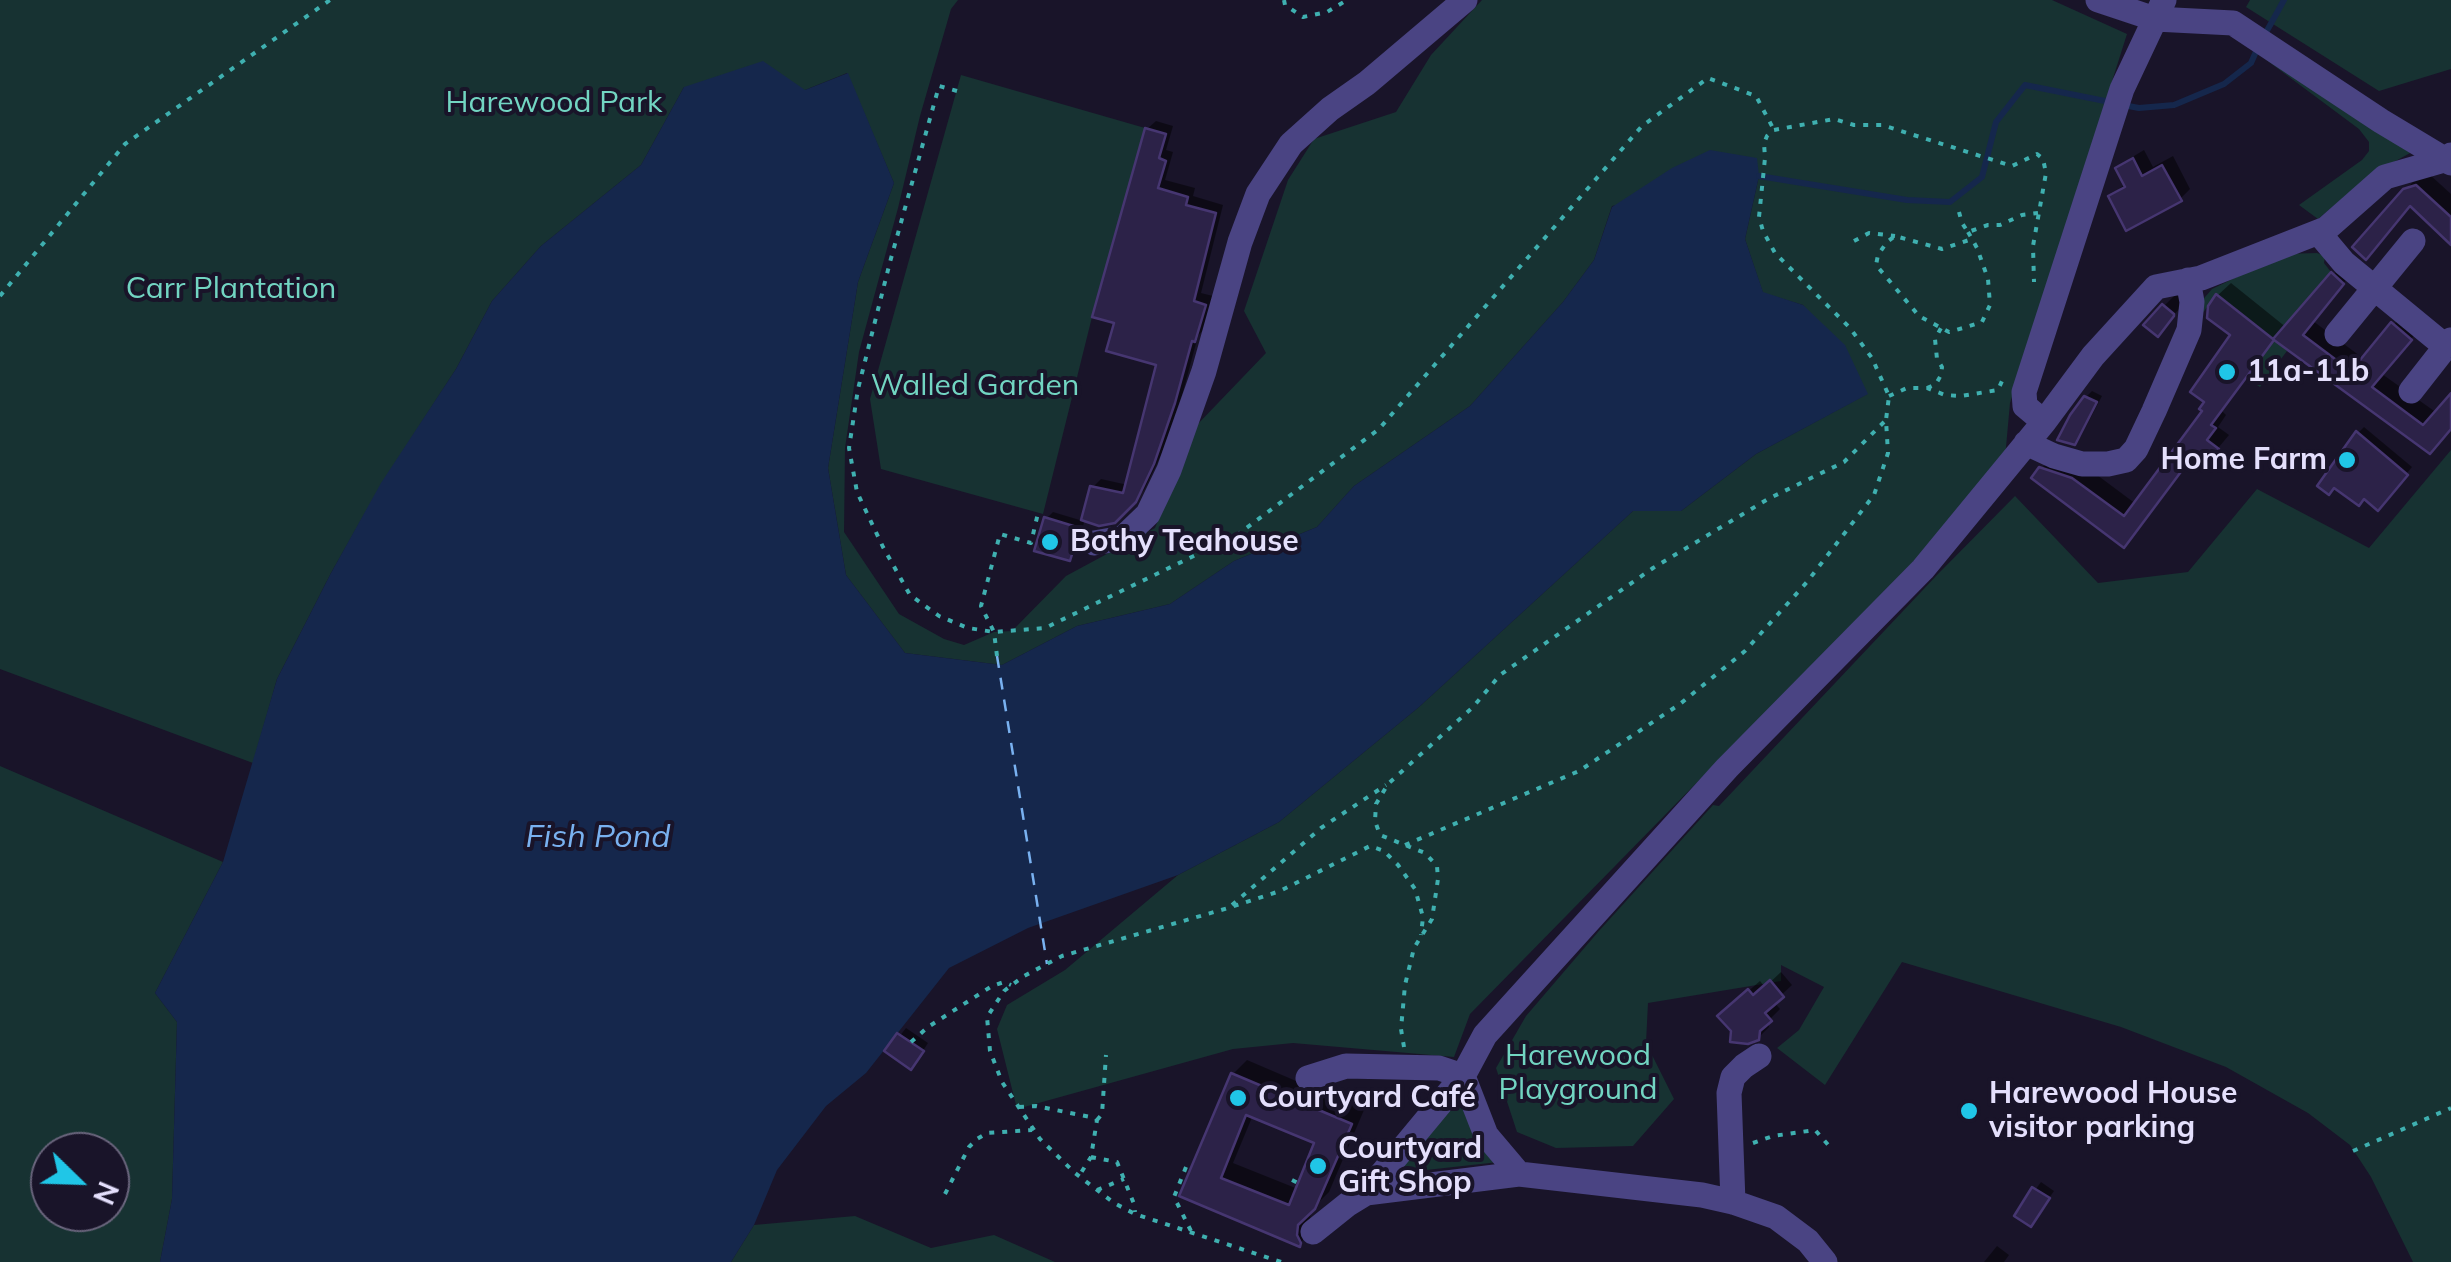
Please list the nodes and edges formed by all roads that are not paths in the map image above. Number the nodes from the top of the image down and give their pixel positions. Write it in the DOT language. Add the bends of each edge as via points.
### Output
graph roads {
  1 [pos="1465,0"];
  2 [pos="2098,0"];
  3 [pos="2159,10"];
  4 [pos="2449,159"];
  5 [pos="2318,232"];
  6 [pos="2413,241"];
  7 [pos="2188,280"];
  8 [pos="2373,287"];
  9 [pos="2337,334"];
  10 [pos="2448,343"];
  11 [pos="2411,391"];
  12 [pos="2044,422"];
  13 [pos="2026,443"];
  14 [pos="1094,543"];
  15 [pos="1759,1056"];
  16 [pos="1463,1076"];
  17 [pos="1308,1078"];
  18 [pos="1519,1174"];
  19 [pos="1366,1194"];
  20 [pos="1733,1202"];
  21 [pos="1314,1232"];
  22 [pos="1825,1262"];
  1 -- 14 [label="lane" via="1291,144 1258,194 1204,371 1148,514 1123,538"];
  2 -- 3 [label="lane"];
  3 -- 4 [label="lane" via="2233,23"];
  3 -- 12 [label="lane" via="2122,88 2024,392 2025,406"];
  4 -- 5 [label="lane" via="2386,177"];
  5 -- 7 [label="lane"];
  5 -- 8 [label="lane"];
  6 -- 8 [label="lane"];
  7 -- 12 [label="lane" via="2156,287"];
  7 -- 13 [label="lane" via="2189,330 2126,460 2082,464"];
  8 -- 9 [label="lane"];
  8 -- 10 [label="lane"];
  10 -- 11 [label="lane"];
  12 -- 13 [label="lane"];
  13 -- 16 [label="lane" via="1923,569 1727,768 1485,1034"];
  15 -- 20 [label="lane" via="1733,1077 1729,1092"];
  16 -- 17 [label="lane" via="1438,1068 1346,1066"];
  16 -- 18 [label="lane" via="1486,1135"];
  16 -- 19 [label="lane"];
  18 -- 19 [label="lane"];
  18 -- 20 [label="lane"];
  19 -- 21 [label="lane"];
  20 -- 22 [label="lane" via="1776,1217"];
}
